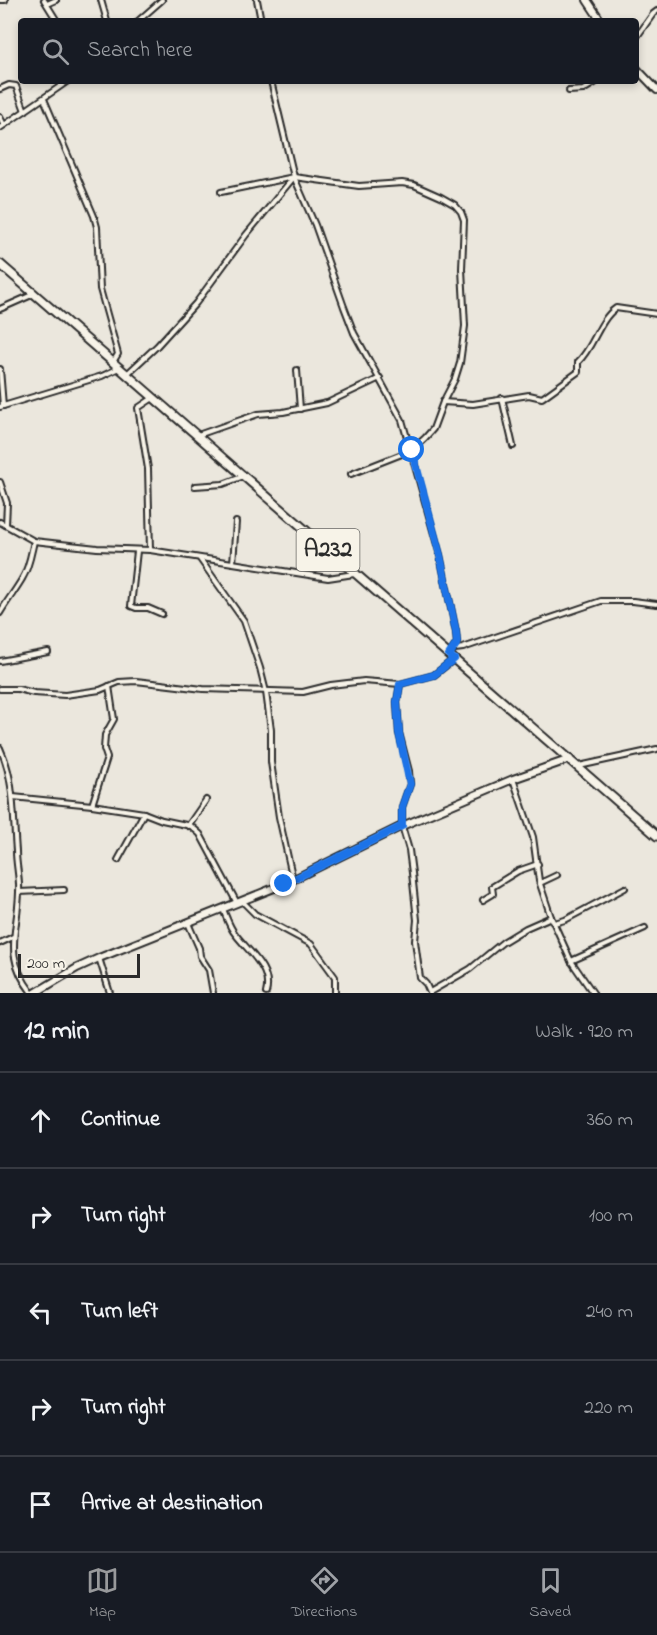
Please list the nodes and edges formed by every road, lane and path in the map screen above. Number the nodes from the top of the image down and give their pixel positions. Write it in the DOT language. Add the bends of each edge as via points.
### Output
graph roads {
  1 [pos="0,0"];
  2 [pos="5,0"];
  3 [pos="56,0"];
  4 [pos="101,0"];
  5 [pos="162,0"];
  6 [pos="257,0"];
  7 [pos="587,0"];
  8 [pos="46,2"];
  9 [pos="657,11"];
  10 [pos="55,18"];
  11 [pos="106,18"];
  12 [pos="141,18"];
  13 [pos="260,18"];
  14 [pos="599,18"];
  15 [pos="639,34"];
  16 [pos="639,71"];
  17 [pos="64,84"];
  18 [pos="272,84"];
  19 [pos="593,84"];
  20 [pos="0,89"];
  21 [pos="657,90"];
  22 [pos="569,91"];
  23 [pos="44,99"];
  24 [pos="25,111"];
  25 [pos="0,117"];
  26 [pos="2,127"];
  27 [pos="294,177"];
  28 [pos="221,192"];
  29 [pos="0,264"];
  30 [pos="34,294"];
  31 [pos="0,309"];
  32 [pos="657,314"];
  33 [pos="113,362"];
  34 [pos="120,368"];
  35 [pos="0,369"];
  36 [pos="297,370"];
  37 [pos="127,374"];
  38 [pos="380,378"];
  39 [pos="154,397"];
  40 [pos="502,398"];
  41 [pos="443,402"];
  42 [pos="2,407"];
  43 [pos="300,409"];
  44 [pos="198,435"];
  45 [pos="513,446"];
  46 [pos="412,450"];
  47 [pos="351,474"];
  48 [pos="244,476"];
  49 [pos="0,482"];
  50 [pos="195,486"];
  51 [pos="0,522"];
  52 [pos="236,522"];
  53 [pos="6,525"];
  54 [pos="34,542"];
  55 [pos="150,550"];
  56 [pos="137,551"];
  57 [pos="200,559"];
  58 [pos="232,563"];
  59 [pos="355,573"];
  60 [pos="657,604"];
  61 [pos="0,613"];
  62 [pos="162,614"];
  63 [pos="48,652"];
  64 [pos="453,654"];
  65 [pos="0,661"];
  66 [pos="400,684"];
  67 [pos="109,686"];
  68 [pos="0,689"];
  69 [pos="266,692"];
  70 [pos="0,748"];
  71 [pos="657,749"];
  72 [pos="570,759"];
  73 [pos="578,766"];
  74 [pos="513,779"];
  75 [pos="13,797"];
  76 [pos="206,800"];
  77 [pos="92,805"];
  78 [pos="144,813"];
  79 [pos="188,826"];
  80 [pos="402,826"];
  81 [pos="657,836"];
  82 [pos="118,860"];
  83 [pos="538,864"];
  84 [pos="556,875"];
  85 [pos="293,880"];
  86 [pos="540,884"];
  87 [pos="625,888"];
  88 [pos="64,890"];
  89 [pos="19,892"];
  90 [pos="483,900"];
  91 [pos="240,903"];
  92 [pos="223,909"];
  93 [pos="551,917"];
  94 [pos="188,922"];
  95 [pos="554,923"];
  96 [pos="645,928"];
  97 [pos="13,937"];
  98 [pos="0,942"];
  99 [pos="99,958"];
  100 [pos="571,961"];
  101 [pos="430,992"];
  102 [pos="33,993"];
  103 [pos="110,993"];
  104 [pos="213,993"];
  105 [pos="266,993"];
  106 [pos="335,993"];
  107 [pos="593,993"];
  1 -- 2 [label="street"];
  3 -- 8 [label="street"];
  4 -- 11 [label="street"];
  5 -- 12 [label="street"];
  6 -- 13 [label="street"];
  7 -- 14 [label="street"];
  8 -- 10 [label="street"];
  9 -- 15 [label="street"];
  16 -- 21 [label="street"];
  17 -- 23 [label="street"];
  18 -- 27 [label="street"];
  19 -- 22 [label="street"];
  20 -- 24 [label="street" via="16,86"];
  23 -- 24 [label="street"];
  23 -- 33 [label="street" via="90,201 97,227 100,289 118,354"];
  24 -- 26 [label="street"];
  25 -- 26 [label="street"];
  27 -- 28 [label="street"];
  27 -- 37 [label="street" via="196,303"];
  27 -- 38 [label="street" via="354,333"];
  27 -- 41 [label="street" via="359,186 414,185 455,205 461,212 465,326 460,363"];
  29 -- 30 [label="main road, A232"];
  30 -- 31 [label="street"];
  30 -- 33 [label="main road, A232"];
  32 -- 40 [label="street" via="616,308 578,362 578,372 542,398"];
  33 -- 34 [label="main road, A232"];
  34 -- 37 [label="main road, A232"];
  34 -- 42 [label="street"];
  35 -- 42 [label="street"];
  36 -- 43 [label="street"];
  37 -- 39 [label="main road, A232"];
  38 -- 43 [label="street" via="327,403"];
  38 -- 46 [label="street" via="402,420"];
  39 -- 44 [label="main road, A232"];
  39 -- 55 [label="street" via="138,408 148,469"];
  40 -- 41 [label="street" via="473,404"];
  40 -- 45 [label="street"];
  41 -- 46 [label="street" via="433,429"];
  43 -- 44 [label="street" via="258,414"];
  44 -- 48 [label="main road, A232"];
  46 -- 47 [label="street"];
  46 -- 64 [label="street" via="456,632"];
  48 -- 50 [label="street" via="223,484"];
  48 -- 59 [label="main road, A232"];
  49 -- 53 [label="street" via="7,503"];
  51 -- 53 [label="street"];
  52 -- 58 [label="street"];
  53 -- 54 [label="street"];
  54 -- 56 [label="street"];
  54 -- 61 [label="street" via="23,578"];
  55 -- 56 [label="street"];
  55 -- 57 [label="street"];
  56 -- 62 [label="street" via="131,606"];
  57 -- 58 [label="street"];
  57 -- 69 [label="street" via="244,621"];
  58 -- 59 [label="street" via="328,578"];
  59 -- 64 [label="main road, A232"];
  60 -- 64 [label="street" via="602,601"];
  63 -- 65 [label="street"];
  64 -- 66 [label="street" via="434,675"];
  64 -- 72 [label="main road, A232"];
  66 -- 69 [label="street" via="364,681 303,692"];
  66 -- 80 [label="street" via="399,733 410,784 402,807"];
  67 -- 68 [label="street" via="65,695"];
  67 -- 69 [label="street" via="136,681"];
  67 -- 77 [label="street" via="114,719 105,735 106,758"];
  69 -- 85 [label="street" via="271,762"];
  70 -- 75 [label="street"];
  71 -- 73 [label="street"];
  72 -- 73 [label="main road, A232"];
  72 -- 74 [label="street"];
  73 -- 81 [label="main road, A232"];
  74 -- 80 [label="street"];
  74 -- 83 [label="street"];
  75 -- 77 [label="street"];
  75 -- 89 [label="street"];
  76 -- 79 [label="street"];
  77 -- 78 [label="street"];
  78 -- 79 [label="street"];
  78 -- 82 [label="street"];
  79 -- 91 [label="street" via="200,834"];
  80 -- 85 [label="street"];
  80 -- 101 [label="street" via="412,873 420,978"];
  83 -- 86 [label="street"];
  83 -- 90 [label="street" via="492,886 493,894"];
  84 -- 86 [label="street"];
  85 -- 91 [label="street"];
  86 -- 93 [label="street"];
  87 -- 95 [label="street"];
  88 -- 89 [label="street"];
  89 -- 97 [label="street"];
  91 -- 92 [label="street"];
  91 -- 106 [label="street" via="311,944 335,977"];
  92 -- 94 [label="street"];
  92 -- 105 [label="street" via="232,930 262,966 268,981"];
  93 -- 95 [label="street"];
  93 -- 101 [label="street" via="503,942 470,969"];
  94 -- 99 [label="street"];
  94 -- 104 [label="street" via="209,970"];
  95 -- 100 [label="street"];
  96 -- 100 [label="street"];
  97 -- 98 [label="street"];
  97 -- 102 [label="street" via="18,970"];
  99 -- 102 [label="street"];
  99 -- 103 [label="street"];
  100 -- 107 [label="street"];
}
